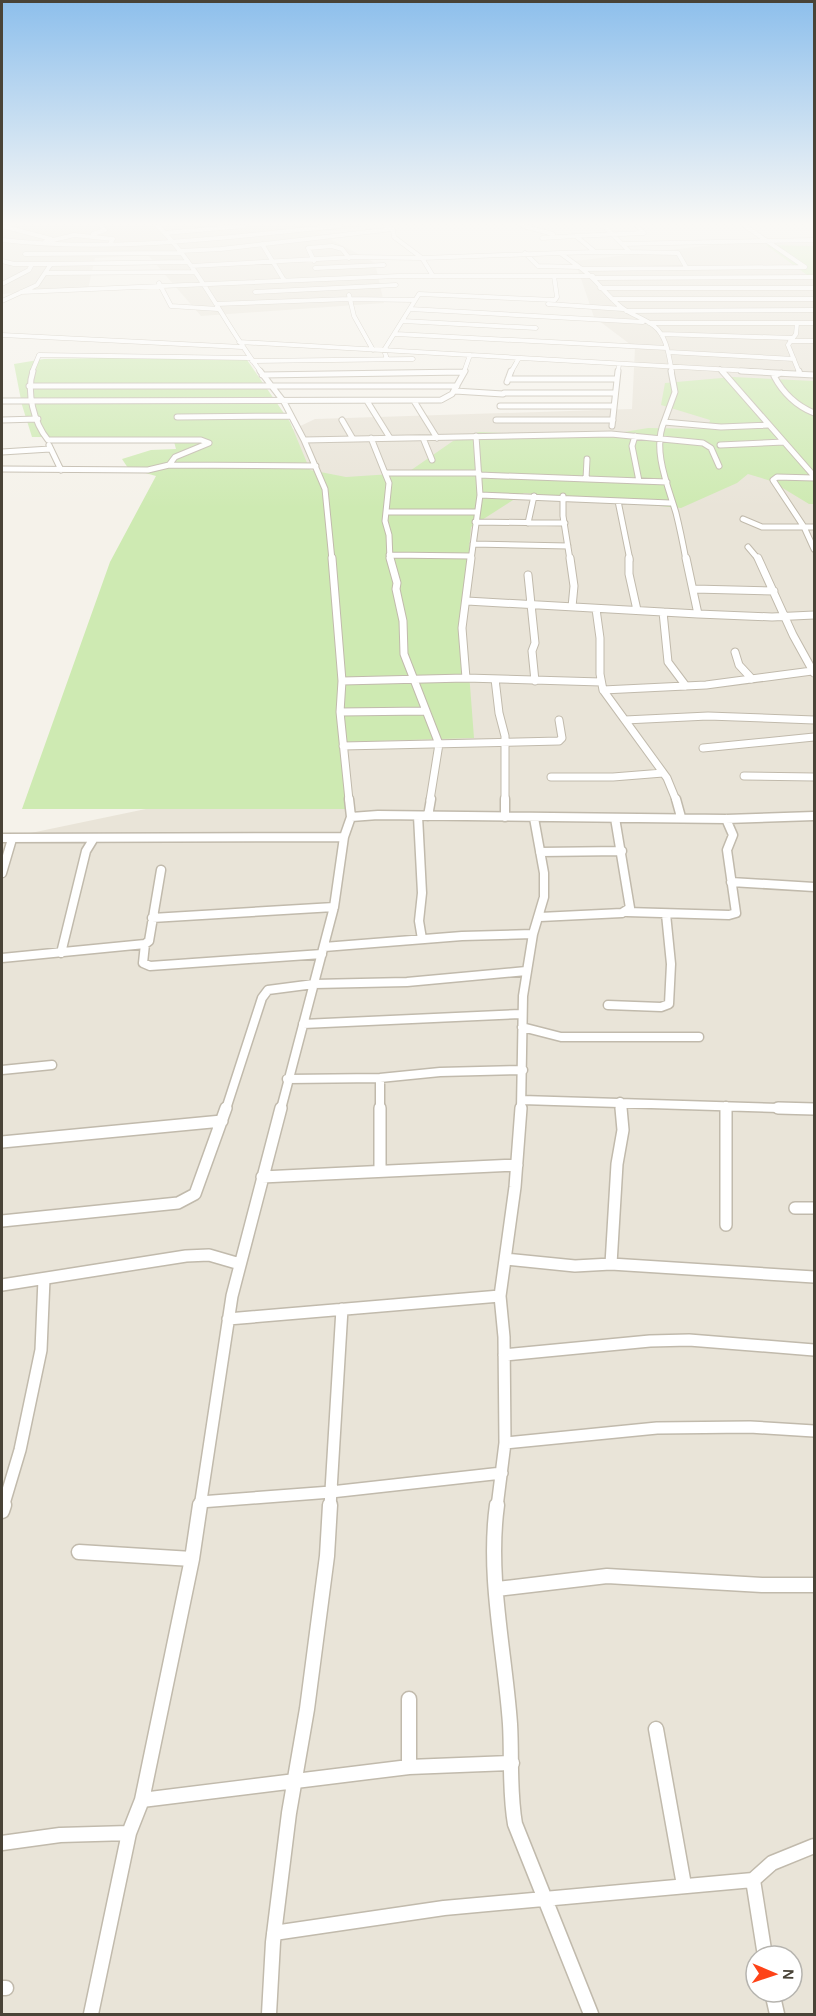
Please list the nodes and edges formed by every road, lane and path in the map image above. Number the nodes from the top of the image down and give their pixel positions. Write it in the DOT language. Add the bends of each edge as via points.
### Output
graph roads {
  1 [pos="225,320"];
  2 [pos="359,320"];
  3 [pos="539,320"];
  4 [pos="602,320"];
  5 [pos="641,320"];
  6 [pos="403,321"];
  7 [pos="646,323"];
  8 [pos="797,323"];
  9 [pos="814,323"];
  10 [pos="536,328"];
  11 [pos="396,334"];
  12 [pos="661,334"];
  13 [pos="2,335"];
  14 [pos="45,337"];
  15 [pos="791,339"];
  16 [pos="531,341"];
  17 [pos="814,341"];
  18 [pos="241,344"];
  19 [pos="373,350"];
  20 [pos="384,350"];
  21 [pos="667,350"];
  22 [pos="39,355"];
  23 [pos="470,355"];
  24 [pos="521,358"];
  25 [pos="387,359"];
  26 [pos="413,359"];
  27 [pos="794,359"];
  28 [pos="251,360"];
  29 [pos="619,364"];
  30 [pos="670,366"];
  31 [pos="720,369"];
  32 [pos="733,370"];
  33 [pos="464,372"];
  34 [pos="781,373"];
  35 [pos="726,374"];
  36 [pos="800,374"];
  37 [pos="262,375"];
  38 [pos="814,375"];
  39 [pos="508,379"];
  40 [pos="617,379"];
  41 [pos="30,386"];
  42 [pos="271,387"];
  43 [pos="456,389"];
  44 [pos="615,393"];
  45 [pos="504,394"];
  46 [pos="29,400"];
  47 [pos="2,401"];
  48 [pos="367,401"];
  49 [pos="414,401"];
  50 [pos="284,402"];
  51 [pos="500,406"];
  52 [pos="614,406"];
  53 [pos="814,414"];
  54 [pos="291,416"];
  55 [pos="177,417"];
  56 [pos="38,419"];
  57 [pos="2,420"];
  58 [pos="342,420"];
  59 [pos="496,420"];
  60 [pos="613,420"];
  61 [pos="664,422"];
  62 [pos="768,425"];
  63 [pos="611,434"];
  64 [pos="492,435"];
  65 [pos="476,436"];
  66 [pos="635,436"];
  67 [pos="371,438"];
  68 [pos="390,438"];
  69 [pos="423,438"];
  70 [pos="437,438"];
  71 [pos="353,439"];
  72 [pos="659,439"];
  73 [pos="48,440"];
  74 [pos="304,440"];
  75 [pos="784,442"];
  76 [pos="720,445"];
  77 [pos="50,449"];
  78 [pos="2,452"];
  79 [pos="587,459"];
  80 [pos="432,460"];
  81 [pos="169,465"];
  82 [pos="316,466"];
  83 [pos="719,466"];
  84 [pos="2,469"];
  85 [pos="62,470"];
  86 [pos="387,473"];
  87 [pos="479,474"];
  88 [pos="814,477"];
  89 [pos="586,479"];
  90 [pos="639,481"];
  91 [pos="667,482"];
  92 [pos="480,495"];
  93 [pos="534,496"];
  94 [pos="563,496"];
  95 [pos="618,501"];
  96 [pos="670,503"];
  97 [pos="386,512"];
  98 [pos="476,512"];
  99 [pos="743,519"];
  100 [pos="475,522"];
  101 [pos="528,523"];
  102 [pos="565,523"];
  103 [pos="814,527"];
  104 [pos="804,528"];
  105 [pos="473,544"];
  106 [pos="568,546"];
  107 [pos="748,548"];
  108 [pos="814,549"];
  109 [pos="389,555"];
  110 [pos="471,556"];
  111 [pos="528,574"];
  112 [pos="694,589"];
  113 [pos="774,591"];
  114 [pos="467,601"];
  115 [pos="531,605"];
  116 [pos="572,607"];
  117 [pos="596,609"];
  118 [pos="637,610"];
  119 [pos="663,612"];
  120 [pos="698,614"];
  121 [pos="814,615"];
  122 [pos="786,616"];
  123 [pos="735,652"];
  124 [pos="813,670"];
  125 [pos="466,678"];
  126 [pos="752,678"];
  127 [pos="495,679"];
  128 [pos="416,680"];
  129 [pos="342,681"];
  130 [pos="535,681"];
  131 [pos="602,686"];
  132 [pos="686,686"];
  133 [pos="426,711"];
  134 [pos="340,712"];
  135 [pos="559,720"];
  136 [pos="625,720"];
  137 [pos="814,720"];
  138 [pos="814,737"];
  139 [pos="505,741"];
  140 [pos="439,744"];
  141 [pos="344,746"];
  142 [pos="703,748"];
  143 [pos="663,773"];
  144 [pos="744,776"];
  145 [pos="551,777"];
  146 [pos="814,777"];
  147 [pos="418,816"];
  148 [pos="428,816"];
  149 [pos="814,816"];
  150 [pos="351,817"];
  151 [pos="506,817"];
  152 [pos="681,817"];
  153 [pos="534,818"];
  154 [pos="615,818"];
  155 [pos="726,819"];
  156 [pos="344,837"];
  157 [pos="2,838"];
  158 [pos="94,838"];
  159 [pos="12,839"];
  160 [pos="622,851"];
  161 [pos="540,852"];
  162 [pos="161,870"];
  163 [pos="2,873"];
  164 [pos="731,882"];
  165 [pos="814,887"];
  166 [pos="334,907"];
  167 [pos="627,912"];
  168 [pos="666,914"];
  169 [pos="540,917"];
  170 [pos="152,918"];
  171 [pos="533,934"];
  172 [pos="422,939"];
  173 [pos="146,944"];
  174 [pos="323,950"];
  175 [pos="61,953"];
  176 [pos="2,958"];
  177 [pos="526,971"];
  178 [pos="314,984"];
  179 [pos="608,1005"];
  180 [pos="521,1014"];
  181 [pos="303,1024"];
  182 [pos="522,1027"];
  183 [pos="699,1037"];
  184 [pos="52,1065"];
  185 [pos="2,1070"];
  186 [pos="523,1070"];
  187 [pos="380,1078"];
  188 [pos="287,1079"];
  189 [pos="522,1101"];
  190 [pos="620,1102"];
  191 [pos="726,1106"];
  192 [pos="814,1109"];
  193 [pos="222,1121"];
  194 [pos="2,1142"];
  195 [pos="517,1165"];
  196 [pos="380,1172"];
  197 [pos="262,1177"];
  198 [pos="795,1208"];
  199 [pos="814,1208"];
  200 [pos="2,1221"];
  201 [pos="726,1225"];
  202 [pos="506,1259"];
  203 [pos="240,1264"];
  204 [pos="611,1264"];
  205 [pos="814,1277"];
  206 [pos="44,1280"];
  207 [pos="2,1285"];
  208 [pos="500,1296"];
  209 [pos="342,1309"];
  210 [pos="228,1319"];
  211 [pos="814,1350"];
  212 [pos="504,1355"];
  213 [pos="814,1431"];
  214 [pos="505,1443"];
  215 [pos="502,1473"];
  216 [pos="331,1492"];
  217 [pos="200,1502"];
  218 [pos="2,1511"];
  219 [pos="79,1552"];
  220 [pos="192,1559"];
  221 [pos="814,1585"];
  222 [pos="497,1589"];
  223 [pos="409,1699"];
  224 [pos="656,1729"];
  225 [pos="512,1762"];
  226 [pos="409,1767"];
  227 [pos="295,1781"];
  228 [pos="142,1800"];
  229 [pos="129,1833"];
  230 [pos="2,1843"];
  231 [pos="814,1846"];
  232 [pos="753,1880"];
  233 [pos="684,1886"];
  234 [pos="544,1898"];
  235 [pos="274,1933"];
  236 [pos="763,1944"];
  237 [pos="91,2014"];
  238 [pos="269,2014"];
  239 [pos="591,2014"];
  1 -- 18 [label="street"];
  2 -- 19 [label="street"];
  3 -- 10 [label="street"];
  4 -- 7 [label="street"];
  5 -- 7 [label="street"];
  6 -- 10 [label="street"];
  6 -- 11 [label="street"];
  7 -- 8 [label="street"];
  7 -- 12 [label="street"];
  8 -- 9 [label="street"];
  8 -- 15 [label="street"];
  10 -- 16 [label="street"];
  11 -- 16 [label="street"];
  11 -- 20 [label="street"];
  12 -- 15 [label="street"];
  12 -- 21 [label="street"];
  13 -- 14 [label="street"];
  14 -- 18 [label="street"];
  14 -- 22 [label="street"];
  15 -- 17 [label="street"];
  15 -- 27 [label="street" via="789,348"];
  16 -- 21 [label="street"];
  16 -- 24 [label="street"];
  18 -- 19 [label="street"];
  18 -- 28 [label="street"];
  19 -- 20 [label="street"];
  20 -- 23 [label="street"];
  20 -- 25 [label="street"];
  21 -- 27 [label="street"];
  21 -- 30 [label="street"];
  22 -- 28 [label="street"];
  22 -- 41 [label="street"];
  23 -- 24 [label="street"];
  23 -- 33 [label="street"];
  24 -- 29 [label="street"];
  24 -- 39 [label="street"];
  25 -- 26 [label="street"];
  25 -- 28 [label="street"];
  27 -- 36 [label="street"];
  28 -- 37 [label="street"];
  29 -- 30 [label="street"];
  29 -- 40 [label="street"];
  30 -- 31 [label="street"];
  30 -- 61 [label="street" via="675,394"];
  31 -- 32 [label="street"];
  31 -- 35 [label="street"];
  32 -- 34 [label="street"];
  32 -- 35 [label="street"];
  33 -- 37 [label="street"];
  33 -- 43 [label="street"];
  34 -- 36 [label="street"];
  34 -- 53 [label="street" via="774,376 777,382 795,402"];
  35 -- 62 [label="street"];
  36 -- 38 [label="street"];
  37 -- 42 [label="street"];
  39 -- 40 [label="street"];
  39 -- 45 [label="street"];
  40 -- 44 [label="street"];
  41 -- 42 [label="street"];
  41 -- 46 [label="street"];
  42 -- 43 [label="street"];
  42 -- 50 [label="street"];
  43 -- 45 [label="street"];
  43 -- 49 [label="street" via="445,400"];
  44 -- 45 [label="street"];
  44 -- 52 [label="street"];
  45 -- 51 [label="street"];
  46 -- 47 [label="street"];
  46 -- 50 [label="street"];
  46 -- 56 [label="street"];
  48 -- 49 [label="street"];
  48 -- 50 [label="street"];
  48 -- 68 [label="street"];
  49 -- 70 [label="street"];
  50 -- 54 [label="street"];
  51 -- 52 [label="street"];
  51 -- 59 [label="street"];
  52 -- 60 [label="street"];
  54 -- 55 [label="street"];
  54 -- 74 [label="street"];
  56 -- 57 [label="street"];
  56 -- 73 [label="street"];
  58 -- 71 [label="street"];
  59 -- 60 [label="street"];
  59 -- 64 [label="street"];
  60 -- 63 [label="street"];
  61 -- 62 [label="street" via="721,428"];
  61 -- 72 [label="street"];
  62 -- 75 [label="street"];
  63 -- 64 [label="street"];
  63 -- 66 [label="street"];
  64 -- 65 [label="street"];
  65 -- 70 [label="street"];
  65 -- 87 [label="street"];
  66 -- 72 [label="street"];
  66 -- 90 [label="street" via="632,446"];
  67 -- 68 [label="street"];
  67 -- 71 [label="street"];
  67 -- 86 [label="street"];
  68 -- 69 [label="street"];
  69 -- 70 [label="street"];
  69 -- 80 [label="street"];
  71 -- 74 [label="street"];
  72 -- 83 [label="street" via="706,444"];
  72 -- 91 [label="street"];
  73 -- 77 [label="street"];
  73 -- 81 [label="street" via="208,442 175,457"];
  74 -- 82 [label="street"];
  75 -- 76 [label="street"];
  75 -- 88 [label="street"];
  77 -- 78 [label="street"];
  77 -- 85 [label="street"];
  79 -- 89 [label="street"];
  81 -- 82 [label="street"];
  81 -- 85 [label="street" via="148,470"];
  82 -- 129 [label="street" via="325,489"];
  84 -- 85 [label="street"];
  86 -- 87 [label="street"];
  86 -- 97 [label="street"];
  87 -- 89 [label="street"];
  87 -- 92 [label="street"];
  88 -- 104 [label="street" via="773,480"];
  89 -- 90 [label="street"];
  90 -- 91 [label="street"];
  91 -- 96 [label="street"];
  92 -- 93 [label="street"];
  92 -- 98 [label="street"];
  93 -- 94 [label="street"];
  93 -- 101 [label="street"];
  94 -- 95 [label="street"];
  94 -- 102 [label="street"];
  95 -- 96 [label="street"];
  95 -- 118 [label="street"];
  96 -- 112 [label="street" via="676,513"];
  97 -- 98 [label="street"];
  97 -- 109 [label="street"];
  98 -- 100 [label="street"];
  99 -- 104 [label="street" via="762,527"];
  100 -- 101 [label="street"];
  100 -- 105 [label="street"];
  101 -- 102 [label="street"];
  102 -- 106 [label="street"];
  103 -- 104 [label="street"];
  104 -- 108 [label="street"];
  105 -- 106 [label="street"];
  105 -- 110 [label="street"];
  106 -- 116 [label="street" via="574,586"];
  107 -- 113 [label="street" via="759,559"];
  109 -- 110 [label="street"];
  109 -- 128 [label="street" via="403,621 404,654"];
  110 -- 114 [label="street"];
  111 -- 115 [label="street"];
  112 -- 113 [label="street"];
  112 -- 120 [label="street"];
  113 -- 122 [label="street"];
  114 -- 115 [label="street"];
  114 -- 125 [label="street" via="463,612"];
  115 -- 116 [label="street"];
  115 -- 130 [label="street"];
  116 -- 117 [label="street"];
  117 -- 118 [label="street"];
  117 -- 131 [label="street"];
  118 -- 119 [label="street"];
  119 -- 120 [label="street"];
  119 -- 132 [label="street" via="668,662"];
  120 -- 122 [label="street"];
  121 -- 122 [label="street"];
  122 -- 124 [label="street"];
  123 -- 126 [label="street" via="739,665"];
  124 -- 126 [label="street"];
  125 -- 127 [label="street"];
  125 -- 128 [label="street"];
  126 -- 132 [label="street"];
  127 -- 130 [label="street"];
  127 -- 139 [label="street"];
  128 -- 129 [label="street"];
  128 -- 133 [label="street"];
  129 -- 134 [label="street"];
  130 -- 131 [label="street"];
  131 -- 132 [label="street"];
  131 -- 136 [label="street"];
  133 -- 134 [label="street"];
  133 -- 140 [label="street"];
  134 -- 141 [label="street"];
  135 -- 139 [label="street" via="562,740"];
  136 -- 137 [label="street" via="708,716"];
  136 -- 143 [label="street"];
  138 -- 142 [label="street"];
  139 -- 140 [label="street"];
  139 -- 151 [label="street"];
  140 -- 141 [label="street"];
  140 -- 148 [label="street"];
  141 -- 150 [label="street"];
  143 -- 145 [label="street"];
  143 -- 152 [label="street" via="674,791"];
  144 -- 146 [label="street"];
  147 -- 148 [label="street"];
  147 -- 150 [label="street"];
  147 -- 172 [label="street"];
  148 -- 151 [label="street"];
  149 -- 155 [label="street"];
  150 -- 156 [label="street"];
  151 -- 153 [label="street"];
  152 -- 154 [label="street"];
  152 -- 155 [label="street"];
  153 -- 154 [label="street"];
  153 -- 161 [label="street"];
  154 -- 160 [label="street"];
  155 -- 164 [label="street" via="734,835 727,850"];
  156 -- 158 [label="street"];
  156 -- 166 [label="street"];
  157 -- 159 [label="street"];
  158 -- 159 [label="street"];
  158 -- 175 [label="street" via="86,851"];
  159 -- 163 [label="street"];
  160 -- 161 [label="street"];
  160 -- 167 [label="street" via="631,902"];
  161 -- 169 [label="street" via="544,873"];
  162 -- 170 [label="street"];
  164 -- 165 [label="street"];
  164 -- 168 [label="street" via="735,913"];
  166 -- 170 [label="street"];
  166 -- 174 [label="street"];
  167 -- 168 [label="street"];
  167 -- 169 [label="street"];
  168 -- 179 [label="street" via="671,964 669,1004"];
  169 -- 171 [label="street"];
  170 -- 173 [label="street"];
  171 -- 172 [label="street"];
  171 -- 177 [label="street"];
  172 -- 174 [label="street"];
  173 -- 174 [label="street" via="143,963 150,966"];
  173 -- 175 [label="street"];
  174 -- 178 [label="street"];
  175 -- 176 [label="street"];
  177 -- 178 [label="street" via="407,982"];
  177 -- 180 [label="street"];
  178 -- 181 [label="street"];
  178 -- 193 [label="street" via="268,990"];
  180 -- 181 [label="street"];
  180 -- 182 [label="street"];
  181 -- 188 [label="street"];
  182 -- 183 [label="street" via="561,1037"];
  182 -- 186 [label="street"];
  184 -- 185 [label="street"];
  186 -- 187 [label="street"];
  186 -- 189 [label="street"];
  187 -- 188 [label="street"];
  187 -- 196 [label="street"];
  188 -- 197 [label="street"];
  189 -- 190 [label="street"];
  189 -- 195 [label="street"];
  190 -- 191 [label="street"];
  190 -- 204 [label="street" via="623,1130"];
  191 -- 192 [label="street"];
  191 -- 201 [label="street"];
  193 -- 194 [label="street"];
  193 -- 200 [label="street" via="200,1184 188,1200"];
  195 -- 196 [label="street"];
  195 -- 202 [label="street"];
  196 -- 197 [label="street"];
  197 -- 203 [label="street"];
  198 -- 199 [label="street"];
  202 -- 204 [label="street" via="574,1266"];
  202 -- 208 [label="street"];
  203 -- 206 [label="street" via="209,1255 186,1256"];
  203 -- 210 [label="street"];
  204 -- 205 [label="street"];
  206 -- 207 [label="street"];
  206 -- 218 [label="street" via="41,1350 20,1450"];
  208 -- 209 [label="street"];
  208 -- 212 [label="street"];
  209 -- 210 [label="street"];
  209 -- 216 [label="street"];
  210 -- 217 [label="street"];
  211 -- 212 [label="street" via="689,1340"];
  212 -- 214 [label="street"];
  213 -- 214 [label="street" via="657,1428"];
  214 -- 215 [label="street"];
  215 -- 216 [label="street"];
  215 -- 222 [label="street" via="494,1527"];
  216 -- 217 [label="street"];
  216 -- 227 [label="street" via="327,1556"];
  217 -- 220 [label="street"];
  219 -- 220 [label="street"];
  220 -- 228 [label="street"];
  221 -- 222 [label="street" via="776,1587 605,1576"];
  222 -- 225 [label="street"];
  223 -- 226 [label="street"];
  224 -- 233 [label="street"];
  225 -- 226 [label="street"];
  225 -- 234 [label="street" via="510,1796 515,1824"];
  226 -- 227 [label="street"];
  227 -- 228 [label="street"];
  227 -- 235 [label="street"];
  228 -- 229 [label="street"];
  229 -- 230 [label="street" via="60,1835"];
  229 -- 237 [label="street"];
  231 -- 232 [label="street" via="757,1872"];
  232 -- 233 [label="street"];
  232 -- 236 [label="street"];
  233 -- 234 [label="street"];
  234 -- 235 [label="street" via="403,1913"];
  234 -- 239 [label="street"];
  235 -- 238 [label="street"];
}
